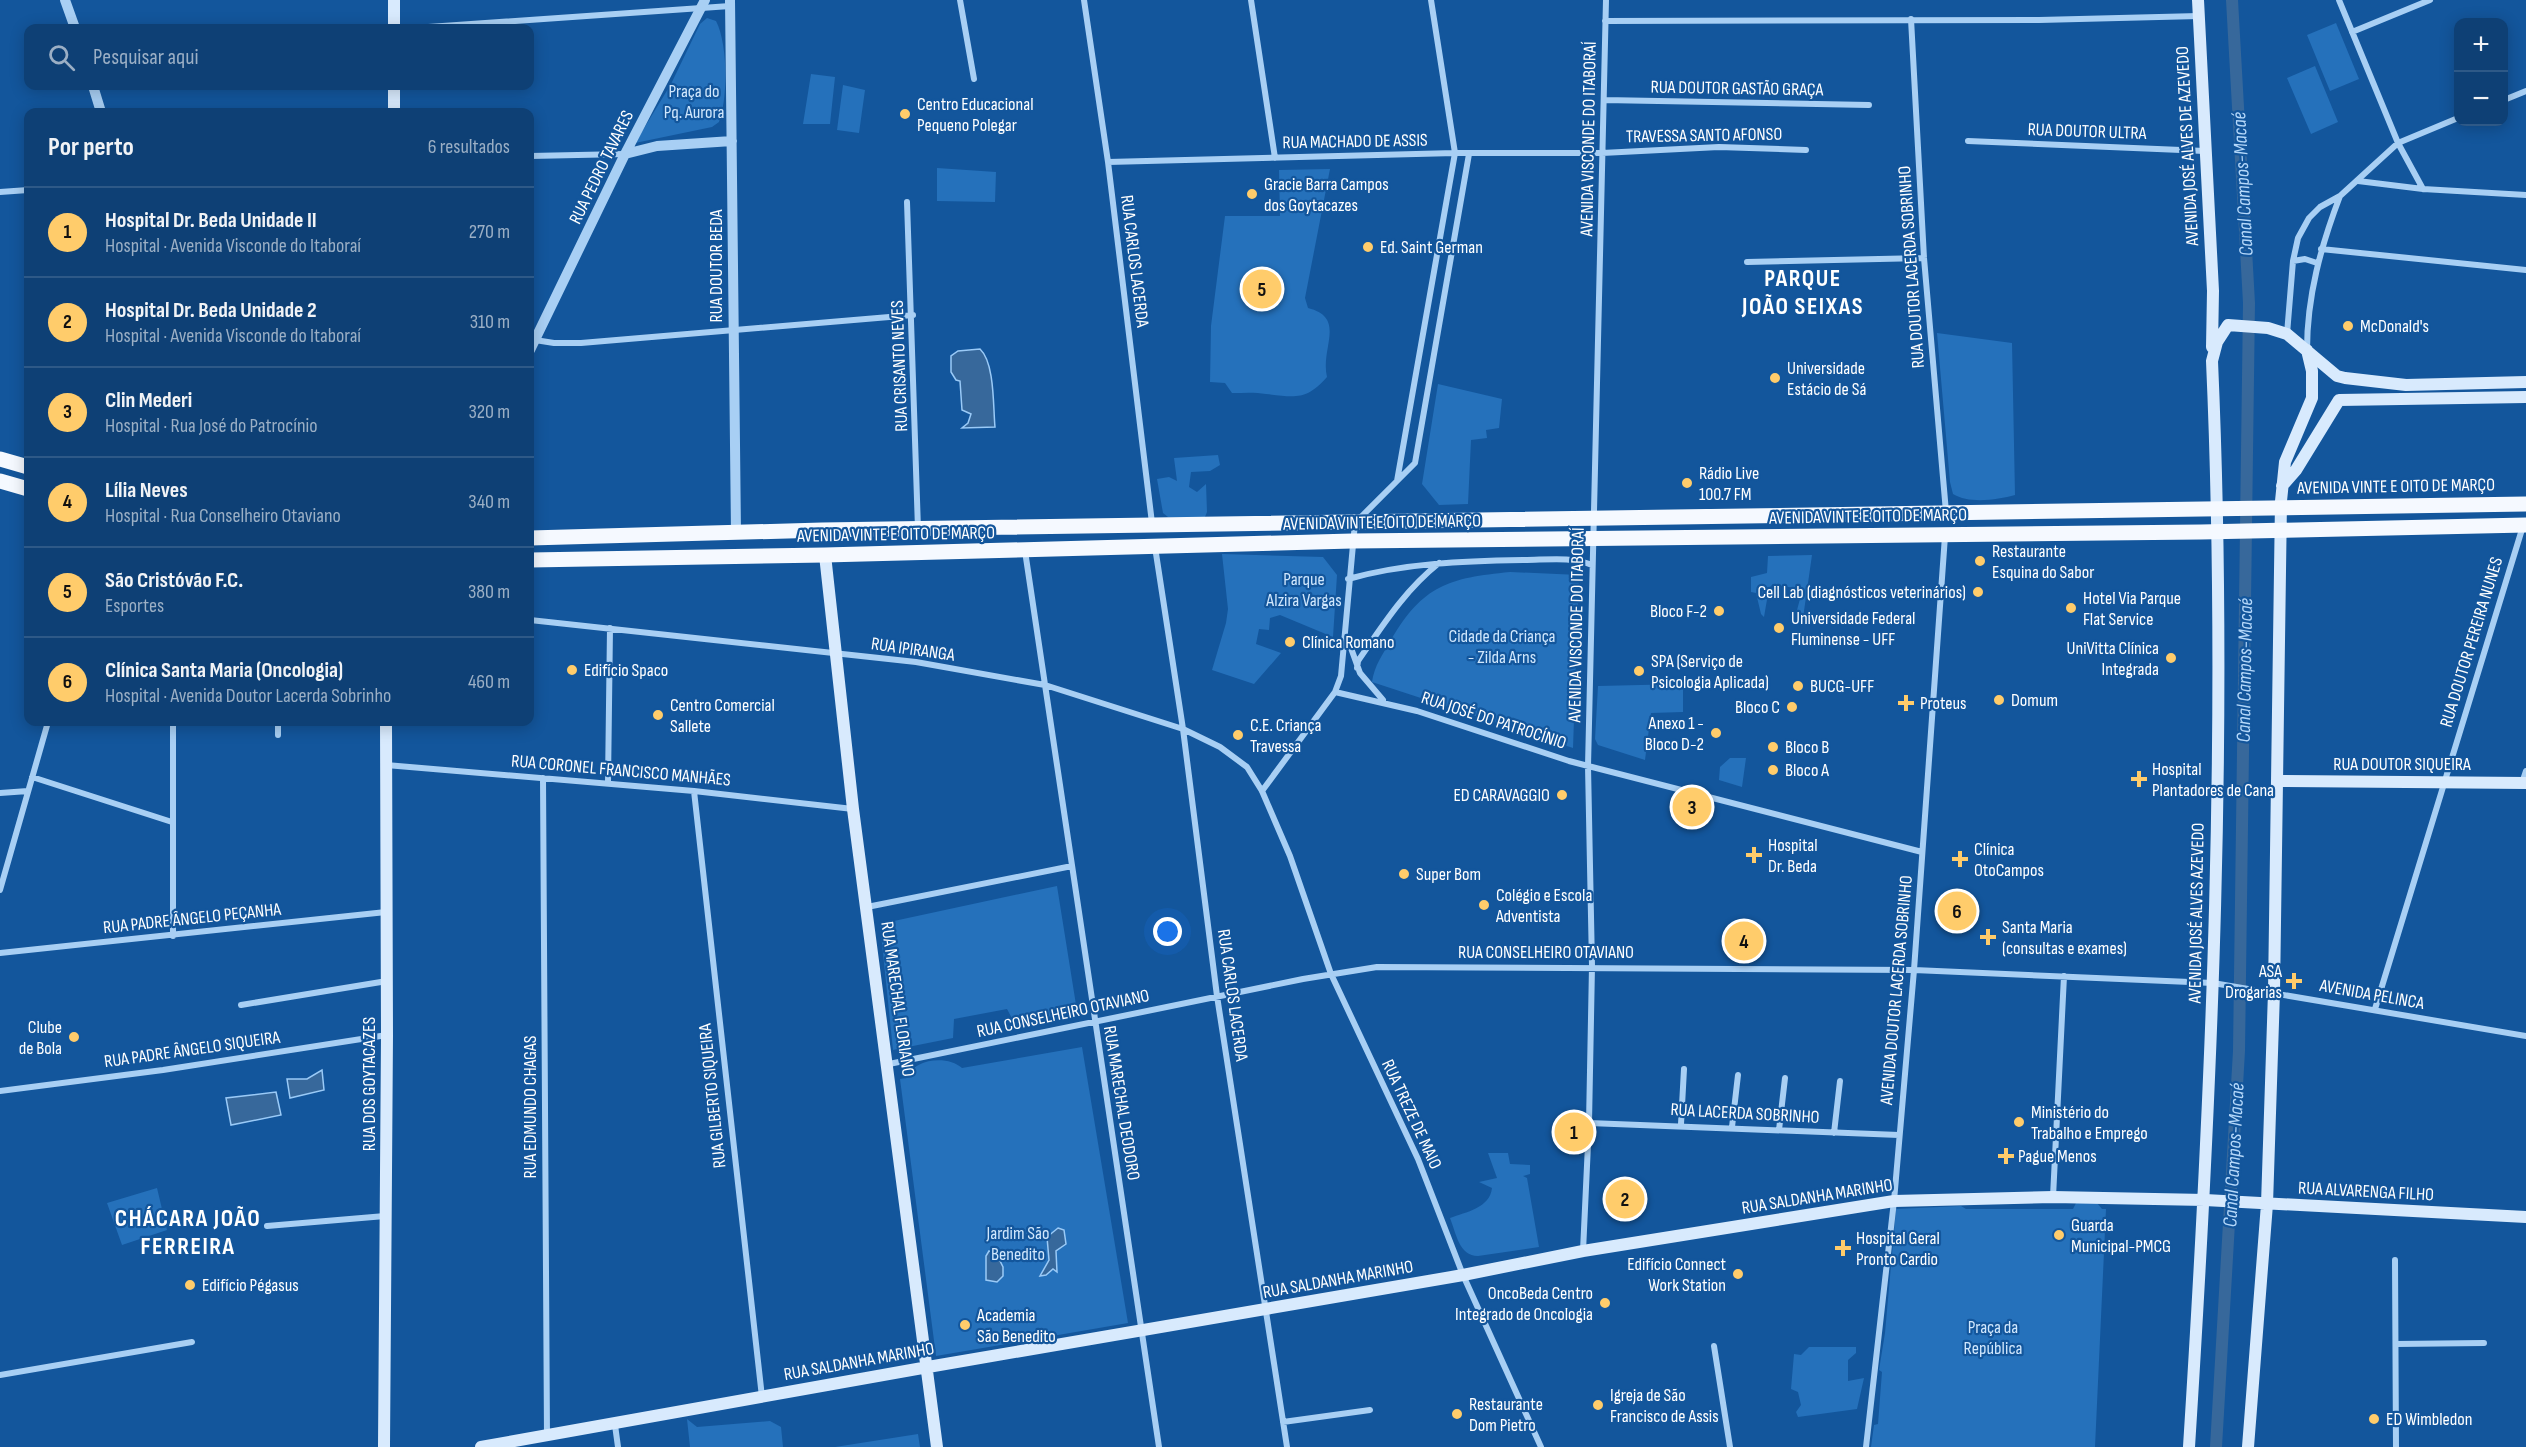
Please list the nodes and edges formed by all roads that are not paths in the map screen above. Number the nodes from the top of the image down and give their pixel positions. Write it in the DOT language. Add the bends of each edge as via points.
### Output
graph roads {
  1 [pos="65,0"];
  2 [pos="394,0"];
  3 [pos="960,0"];
  4 [pos="1084,0"];
  5 [pos="1251,0"];
  6 [pos="1431,0"];
  7 [pos="1606,0"];
  8 [pos="2198,0"];
  9 [pos="2339,0"];
  10 [pos="2430,0"];
  11 [pos="730,3"];
  12 [pos="703,4"];
  13 [pos="2199,16"];
  14 [pos="1911,19"];
  15 [pos="1605,21"];
  16 [pos="74,24"];
  17 [pos="394,24"];
  18 [pos="462,24"];
  19 [pos="2352,32"];
  20 [pos="974,79"];
  21 [pos="94,90"];
  22 [pos="394,90"];
  23 [pos="2526,91"];
  24 [pos="2508,98"];
  25 [pos="1604,100"];
  26 [pos="1869,105"];
  27 [pos="100,108"];
  28 [pos="394,108"];
  29 [pos="2454,120"];
  30 [pos="637,130"];
  31 [pos="732,141"];
  32 [pos="1968,141"];
  33 [pos="2398,143"];
  34 [pos="657,146"];
  35 [pos="1806,150"];
  36 [pos="2205,151"];
  37 [pos="1455,153"];
  38 [pos="1602,153"];
  39 [pos="625,154"];
  40 [pos="1469,154"];
  41 [pos="534,156"];
  42 [pos="1275,158"];
  43 [pos="1108,162"];
  44 [pos="2358,181"];
  45 [pos="2423,189"];
  46 [pos="24,190"];
  47 [pos="0,192"];
  48 [pos="2526,195"];
  49 [pos="2340,196"];
  50 [pos="907,202"];
  51 [pos="2321,249"];
  52 [pos="1924,258"];
  53 [pos="2293,261"];
  54 [pos="1747,262"];
  55 [pos="2317,263"];
  56 [pos="2526,270"];
  57 [pos="2213,291"];
  58 [pos="913,315"];
  59 [pos="2233,326"];
  60 [pos="733,331"];
  61 [pos="2287,334"];
  62 [pos="534,336"];
  63 [pos="1422,336"];
  64 [pos="1436,338"];
  65 [pos="534,340"];
  66 [pos="2307,350"];
  67 [pos="2212,361"];
  68 [pos="2346,378"];
  69 [pos="2526,382"];
  70 [pos="2526,397"];
  71 [pos="2339,400"];
  72 [pos="0,459"];
  73 [pos="24,466"];
  74 [pos="1397,481"];
  75 [pos="0,482"];
  76 [pos="2282,486"];
  77 [pos="24,488"];
  78 [pos="2526,504"];
  79 [pos="2273,507"];
  80 [pos="2225,508"];
  81 [pos="1946,513"];
  82 [pos="1594,518"];
  83 [pos="1354,523"];
  84 [pos="2525,525"];
  85 [pos="1153,526"];
  86 [pos="918,529"];
  87 [pos="822,530"];
  88 [pos="2275,531"];
  89 [pos="2227,532"];
  90 [pos="736,533"];
  91 [pos="1945,535"];
  92 [pos="534,538"];
  93 [pos="1593,539"];
  94 [pos="1352,541"];
  95 [pos="1155,546"];
  96 [pos="1025,550"];
  97 [pos="825,555"];
  98 [pos="534,560"];
  99 [pos="1439,563"];
  100 [pos="1592,565"];
  101 [pos="1348,579"];
  102 [pos="534,620"];
  103 [pos="610,628"];
  104 [pos="1346,634"];
  105 [pos="834,654"];
  106 [pos="1357,668"];
  107 [pos="1045,685"];
  108 [pos="1335,692"];
  109 [pos="1384,701"];
  110 [pos="47,726"];
  111 [pos="173,726"];
  112 [pos="278,726"];
  113 [pos="386,726"];
  114 [pos="1183,729"];
  115 [pos="278,735"];
  116 [pos="386,765"];
  117 [pos="1588,766"];
  118 [pos="32,777"];
  119 [pos="543,778"];
  120 [pos="2525,779"];
  121 [pos="2278,782"];
  122 [pos="2444,782"];
  123 [pos="608,783"];
  124 [pos="28,791"];
  125 [pos="694,791"];
  126 [pos="1262,791"];
  127 [pos="0,793"];
  128 [pos="853,809"];
  129 [pos="172,822"];
  130 [pos="1922,852"];
  131 [pos="1072,866"];
  132 [pos="0,890"];
  133 [pos="867,907"];
  134 [pos="386,912"];
  135 [pos="173,936"];
  136 [pos="0,953"];
  137 [pos="1592,966"];
  138 [pos="1914,970"];
  139 [pos="1330,974"];
  140 [pos="2064,976"];
  141 [pos="387,981"];
  142 [pos="2213,983"];
  143 [pos="2274,992"];
  144 [pos="1217,996"];
  145 [pos="241,1005"];
  146 [pos="2375,1009"];
  147 [pos="1094,1023"];
  148 [pos="387,1035"];
  149 [pos="2526,1036"];
  150 [pos="889,1064"];
  151 [pos="1684,1070"];
  152 [pos="1738,1075"];
  153 [pos="1785,1078"];
  154 [pos="1840,1081"];
  155 [pos="0,1091"];
  156 [pos="1589,1123"];
  157 [pos="1681,1124"];
  158 [pos="1732,1127"];
  159 [pos="1779,1130"];
  160 [pos="1834,1133"];
  161 [pos="1899,1135"];
  162 [pos="2052,1197"];
  163 [pos="2205,1200"];
  164 [pos="1894,1201"];
  165 [pos="2267,1204"];
  166 [pos="386,1216"];
  167 [pos="2526,1217"];
  168 [pos="267,1226"];
  169 [pos="1583,1251"];
  170 [pos="2395,1260"];
  171 [pos="1463,1275"];
  172 [pos="1264,1311"];
  173 [pos="1141,1332"];
  174 [pos="192,1342"];
  175 [pos="2484,1343"];
  176 [pos="2396,1344"];
  177 [pos="1714,1346"];
  178 [pos="928,1366"];
  179 [pos="0,1375"];
  180 [pos="762,1397"];
  181 [pos="1370,1410"];
  182 [pos="1283,1422"];
  183 [pos="615,1425"];
  184 [pos="547,1436"];
  185 [pos="384,1447"];
  186 [pos="481,1447"];
  187 [pos="618,1447"];
  188 [pos="937,1447"];
  189 [pos="1159,1447"];
  190 [pos="1287,1447"];
  191 [pos="1541,1447"];
  192 [pos="1730,1447"];
  193 [pos="1866,1447"];
  194 [pos="2190,1447"];
  195 [pos="2248,1447"];
  196 [pos="2396,1447"];
  1 -- 16 [label="street"];
  2 -- 17 [label="main road"];
  3 -- 20 [label="street"];
  4 -- 43 [label="street, RUA CARLOS LACERDA"];
  5 -- 42 [label="street"];
  6 -- 37 [label="street"];
  7 -- 15 [label="street, AVENIDA VISCONDE DO ITABORAÍ"];
  8 -- 13 [label="main road, AVENIDA JOSÉ ALVES DE AZEVEDO"];
  9 -- 19 [label="street"];
  10 -- 19 [label="street"];
  11 -- 12 [label="street"];
  11 -- 31 [label="street, RUA DOUTOR BEDA"];
  12 -- 18 [label="street"];
  12 -- 30 [label="street, RUA PEDRO TAVARES"];
  13 -- 14 [label="street"];
  13 -- 36 [label="main road, AVENIDA JOSÉ ALVES DE AZEVEDO"];
  14 -- 15 [label="street"];
  14 -- 52 [label="street, RUA DOUTOR LACERDA SOBRINHO"];
  15 -- 25 [label="street, AVENIDA VISCONDE DO ITABORAÍ"];
  19 -- 33 [label="street"];
  21 -- 27 [label="street"];
  22 -- 28 [label="main road"];
  23 -- 24 [label="street"];
  25 -- 26 [label="street, RUA DOUTOR GASTÃO GRAÇA"];
  25 -- 38 [label="street, AVENIDA VISCONDE DO ITABORAÍ"];
  29 -- 33 [label="street"];
  30 -- 34 [label="street"];
  30 -- 39 [label="street, RUA PEDRO TAVARES"];
  31 -- 34 [label="street"];
  31 -- 60 [label="street, RUA DOUTOR BEDA"];
  32 -- 36 [label="street, RUA DOUTOR ULTRA"];
  33 -- 44 [label="street"];
  33 -- 45 [label="street"];
  34 -- 39 [label="street"];
  35 -- 38 [label="street, TRAVESSA SANTO AFONSO" via="1719,147"];
  36 -- 57 [label="main road, AVENIDA JOSÉ ALVES DE AZEVEDO"];
  37 -- 40 [label="street, RUA MACHADO DE ASSIS"];
  37 -- 42 [label="street, RUA MACHADO DE ASSIS"];
  37 -- 63 [label="street"];
  38 -- 40 [label="street, RUA MACHADO DE ASSIS"];
  38 -- 82 [label="street, AVENIDA VISCONDE DO ITABORAÍ"];
  39 -- 41 [label="street"];
  39 -- 62 [label="street, RUA PEDRO TAVARES"];
  40 -- 64 [label="street"];
  42 -- 43 [label="street, RUA MACHADO DE ASSIS"];
  43 -- 85 [label="street, RUA CARLOS LACERDA"];
  44 -- 45 [label="street"];
  44 -- 49 [label="street"];
  45 -- 48 [label="street"];
  46 -- 47 [label="street"];
  49 -- 51 [label="street"];
  49 -- 53 [label="street" via="2308,218"];
  50 -- 58 [label="street, RUA CRISANTO NEVES"];
  51 -- 55 [label="street"];
  51 -- 56 [label="street"];
  52 -- 54 [label="street"];
  52 -- 81 [label="street, RUA DOUTOR LACERDA SOBRINHO"];
  53 -- 55 [label="street"];
  53 -- 61 [label="street"];
  55 -- 66 [label="street"];
  57 -- 59 [label="main road, AVENIDA JOSÉ ALVES DE AZEVEDO"];
  57 -- 67 [label="main road, AVENIDA JOSÉ ALVES DE AZEVEDO"];
  58 -- 60 [label="street"];
  58 -- 86 [label="street, RUA CRISANTO NEVES"];
  59 -- 61 [label="main road"];
  59 -- 67 [label="main road, AVENIDA JOSÉ ALVES AZEVEDO" via="2217,342"];
  60 -- 65 [label="street" via="581,343"];
  60 -- 90 [label="street, RUA DOUTOR BEDA"];
  61 -- 66 [label="main road"];
  63 -- 64 [label="street"];
  63 -- 74 [label="street"];
  64 -- 74 [label="street" via="1415,463"];
  66 -- 68 [label="main road" via="2337,376"];
  66 -- 76 [label="main road" via="2312,398 2284,462"];
  67 -- 80 [label="main road, AVENIDA JOSÉ ALVES AZEVEDO"];
  68 -- 69 [label="main road" via="2406,385"];
  68 -- 71 [label="main road" via="2337,386"];
  70 -- 71 [label="main road"];
  71 -- 76 [label="main road"];
  72 -- 73 [label="main road"];
  74 -- 83 [label="street"];
  75 -- 77 [label="main road"];
  76 -- 79 [label="main road"];
  78 -- 79 [label="main road, AVENIDA VINTE E OITO DE MARÇO"];
  79 -- 80 [label="main road, AVENIDA VINTE E OITO DE MARÇO"];
  79 -- 88 [label="main road"];
  80 -- 81 [label="main road, AVENIDA VINTE E OITO DE MARÇO"];
  80 -- 89 [label="main road, AVENIDA JOSÉ ALVES AZEVEDO"];
  81 -- 82 [label="main road, AVENIDA VINTE E OITO DE MARÇO"];
  82 -- 83 [label="main road, AVENIDA VINTE E OITO DE MARÇO"];
  82 -- 93 [label="street, AVENIDA VISCONDE DO ITABORAÍ"];
  83 -- 85 [label="main road, AVENIDA VINTE E OITO DE MARÇO"];
  83 -- 94 [label="street"];
  84 -- 88 [label="main road"];
  84 -- 122 [label="street, RUA DOUTOR PEREIRA NUNES"];
  85 -- 86 [label="main road, AVENIDA VINTE E OITO DE MARÇO"];
  86 -- 87 [label="main road, AVENIDA VINTE E OITO DE MARÇO"];
  87 -- 90 [label="main road, AVENIDA VINTE E OITO DE MARÇO"];
  87 -- 97 [label="main road"];
  88 -- 89 [label="main road, AVENIDA VINTE E OITO DE MARÇO"];
  88 -- 121 [label="main road"];
  89 -- 91 [label="main road, AVENIDA VINTE E OITO DE MARÇO"];
  89 -- 142 [label="main road, AVENIDA JOSÉ ALVES AZEVEDO"];
  90 -- 92 [label="main road, AVENIDA VINTE E OITO DE MARÇO"];
  91 -- 93 [label="main road, AVENIDA VINTE E OITO DE MARÇO"];
  91 -- 130 [label="street, AVENIDA DOUTOR LACERDA SOBRINHO"];
  93 -- 94 [label="main road, AVENIDA VINTE E OITO DE MARÇO"];
  93 -- 100 [label="street, AVENIDA VISCONDE DO ITABORAÍ"];
  94 -- 95 [label="main road, AVENIDA VINTE E OITO DE MARÇO"];
  94 -- 101 [label="street"];
  95 -- 96 [label="main road, AVENIDA VINTE E OITO DE MARÇO"];
  95 -- 114 [label="street, RUA CARLOS LACERDA"];
  96 -- 97 [label="main road, AVENIDA VINTE E OITO DE MARÇO"];
  96 -- 107 [label="street, RUA MARECHAL DEODORO"];
  97 -- 98 [label="main road, AVENIDA VINTE E OITO DE MARÇO"];
  97 -- 105 [label="main road, RUA MARECHAL FLORIANO"];
  99 -- 100 [label="street" via="1564,560"];
  99 -- 101 [label="street"];
  99 -- 106 [label="street" via="1397,604"];
  100 -- 117 [label="street, AVENIDA VISCONDE DO ITABORAÍ"];
  101 -- 104 [label="street"];
  102 -- 103 [label="street, RUA IPIRANGA"];
  103 -- 105 [label="street, RUA IPIRANGA"];
  103 -- 123 [label="street"];
  104 -- 106 [label="street"];
  104 -- 108 [label="street"];
  105 -- 107 [label="street, RUA IPIRANGA" via="916,662"];
  105 -- 128 [label="main road, RUA MARECHAL FLORIANO"];
  106 -- 109 [label="street"];
  107 -- 114 [label="street, RUA IPIRANGA"];
  107 -- 131 [label="street, RUA MARECHAL DEODORO"];
  108 -- 109 [label="street, RUA JOSÉ DO PATROCÍNIO"];
  108 -- 126 [label="street"];
  109 -- 117 [label="street, RUA JOSÉ DO PATROCÍNIO"];
  110 -- 118 [label="street"];
  111 -- 129 [label="street"];
  112 -- 115 [label="street"];
  113 -- 116 [label="main road, RUA DOS GOYTACAZES"];
  114 -- 126 [label="street, RUA IPIRANGA" via="1247,767"];
  114 -- 144 [label="street, RUA CARLOS LACERDA"];
  116 -- 119 [label="street, RUA CORONEL FRANCISCO MANHÃES"];
  116 -- 134 [label="main road, RUA DOS GOYTACAZES"];
  117 -- 130 [label="street, RUA JOSÉ DO PATROCÍNIO"];
  117 -- 137 [label="street, AVENIDA VISCONDE DO ITABORAÍ"];
  118 -- 124 [label="street"];
  118 -- 129 [label="street"];
  119 -- 123 [label="street, RUA CORONEL FRANCISCO MANHÃES"];
  119 -- 184 [label="street, RUA EDMUNDO CHAGAS"];
  120 -- 122 [label="main road, RUA DOUTOR SIQUEIRA"];
  121 -- 122 [label="main road, RUA DOUTOR SIQUEIRA"];
  121 -- 143 [label="main road"];
  122 -- 146 [label="street, RUA DOUTOR PEREIRA NUNES"];
  123 -- 125 [label="street, RUA CORONEL FRANCISCO MANHÃES"];
  124 -- 127 [label="street"];
  124 -- 132 [label="street"];
  125 -- 128 [label="street, RUA CORONEL FRANCISCO MANHÃES"];
  125 -- 180 [label="street, RUA GILBERTO SIQUEIRA"];
  126 -- 139 [label="street, RUA TREZE DE MAIO" via="1290,856"];
  128 -- 133 [label="main road, RUA MARECHAL FLORIANO"];
  129 -- 135 [label="street"];
  130 -- 138 [label="street, AVENIDA DOUTOR LACERDA SOBRINHO"];
  131 -- 133 [label="street"];
  131 -- 147 [label="street, RUA MARECHAL DEODORO"];
  133 -- 150 [label="main road, RUA MARECHAL FLORIANO"];
  134 -- 135 [label="street, RUA PADRE ÂNGELO PEÇANHA"];
  134 -- 141 [label="main road, RUA DOS GOYTACAZES"];
  135 -- 136 [label="street, RUA PADRE ÂNGELO PEÇANHA"];
  137 -- 138 [label="street, RUA CONSELHEIRO OTAVIANO"];
  137 -- 139 [label="street, RUA CONSELHEIRO OTAVIANO" via="1377,967"];
  137 -- 156 [label="street, AVENIDA VISCONDE DO ITABORAÍ"];
  138 -- 140 [label="street, RUA CONSELHEIRO OTAVIANO"];
  138 -- 161 [label="street, AVENIDA DOUTOR LACERDA SOBRINHO"];
  139 -- 144 [label="street, RUA CONSELHEIRO OTAVIANO"];
  139 -- 171 [label="street, RUA TREZE DE MAIO" via="1418,1159"];
  140 -- 142 [label="street, RUA CONSELHEIRO OTAVIANO"];
  140 -- 162 [label="street"];
  141 -- 145 [label="street"];
  141 -- 148 [label="main road, RUA DOS GOYTACAZES"];
  142 -- 143 [label="street, AVENIDA PELINCA"];
  142 -- 163 [label="main road, AVENIDA JOSÉ ALVES AZEVEDO"];
  143 -- 146 [label="street, AVENIDA PELINCA"];
  143 -- 165 [label="main road"];
  144 -- 147 [label="street, RUA CONSELHEIRO OTAVIANO"];
  144 -- 172 [label="street, RUA CARLOS LACERDA"];
  146 -- 149 [label="street, AVENIDA PELINCA"];
  147 -- 150 [label="street, RUA CONSELHEIRO OTAVIANO"];
  147 -- 173 [label="street, RUA MARECHAL DEODORO"];
  148 -- 155 [label="street, RUA PADRE ÂNGELO SIQUEIRA"];
  148 -- 166 [label="main road, RUA DOS GOYTACAZES"];
  150 -- 178 [label="main road, RUA MARECHAL FLORIANO"];
  151 -- 157 [label="street"];
  152 -- 158 [label="street"];
  153 -- 159 [label="street"];
  154 -- 160 [label="street"];
  156 -- 157 [label="street, RUA LACERDA SOBRINHO"];
  156 -- 169 [label="street, AVENIDA VISCONDE DO ITABORAÍ"];
  157 -- 158 [label="street, RUA LACERDA SOBRINHO"];
  158 -- 159 [label="street, RUA LACERDA SOBRINHO"];
  159 -- 160 [label="street, RUA LACERDA SOBRINHO"];
  160 -- 161 [label="street, RUA LACERDA SOBRINHO"];
  161 -- 164 [label="street, AVENIDA DOUTOR LACERDA SOBRINHO"];
  162 -- 163 [label="main road, RUA SALDANHA MARINHO"];
  162 -- 164 [label="main road, RUA SALDANHA MARINHO"];
  163 -- 165 [label="main road, RUA ALVARENGA FILHO"];
  163 -- 194 [label="main road, AVENIDA JOSÉ ALVES AZEVEDO"];
  164 -- 169 [label="main road, RUA SALDANHA MARINHO"];
  164 -- 193 [label="street, AVENIDA DOUTOR LACERDA SOBRINHO"];
  165 -- 167 [label="main road, RUA ALVARENGA FILHO"];
  165 -- 195 [label="main road"];
  166 -- 168 [label="street"];
  166 -- 185 [label="main road, RUA DOS GOYTACAZES"];
  169 -- 171 [label="main road, RUA SALDANHA MARINHO"];
  170 -- 176 [label="street"];
  171 -- 172 [label="main road, RUA SALDANHA MARINHO"];
  171 -- 191 [label="street, RUA TREZE DE MAIO"];
  172 -- 173 [label="main road, RUA SALDANHA MARINHO"];
  172 -- 182 [label="street, RUA CARLOS LACERDA"];
  173 -- 178 [label="main road, RUA SALDANHA MARINHO"];
  173 -- 189 [label="street, RUA MARECHAL DEODORO"];
  174 -- 179 [label="street"];
  175 -- 176 [label="street"];
  176 -- 196 [label="street"];
  177 -- 192 [label="street"];
  178 -- 180 [label="main road, RUA SALDANHA MARINHO"];
  178 -- 188 [label="main road, RUA MARECHAL FLORIANO"];
  180 -- 183 [label="main road, RUA SALDANHA MARINHO"];
  181 -- 182 [label="street"];
  182 -- 190 [label="street, RUA CARLOS LACERDA"];
  183 -- 184 [label="main road, RUA SALDANHA MARINHO"];
  183 -- 187 [label="street"];
  184 -- 186 [label="main road, RUA SALDANHA MARINHO"];
}
